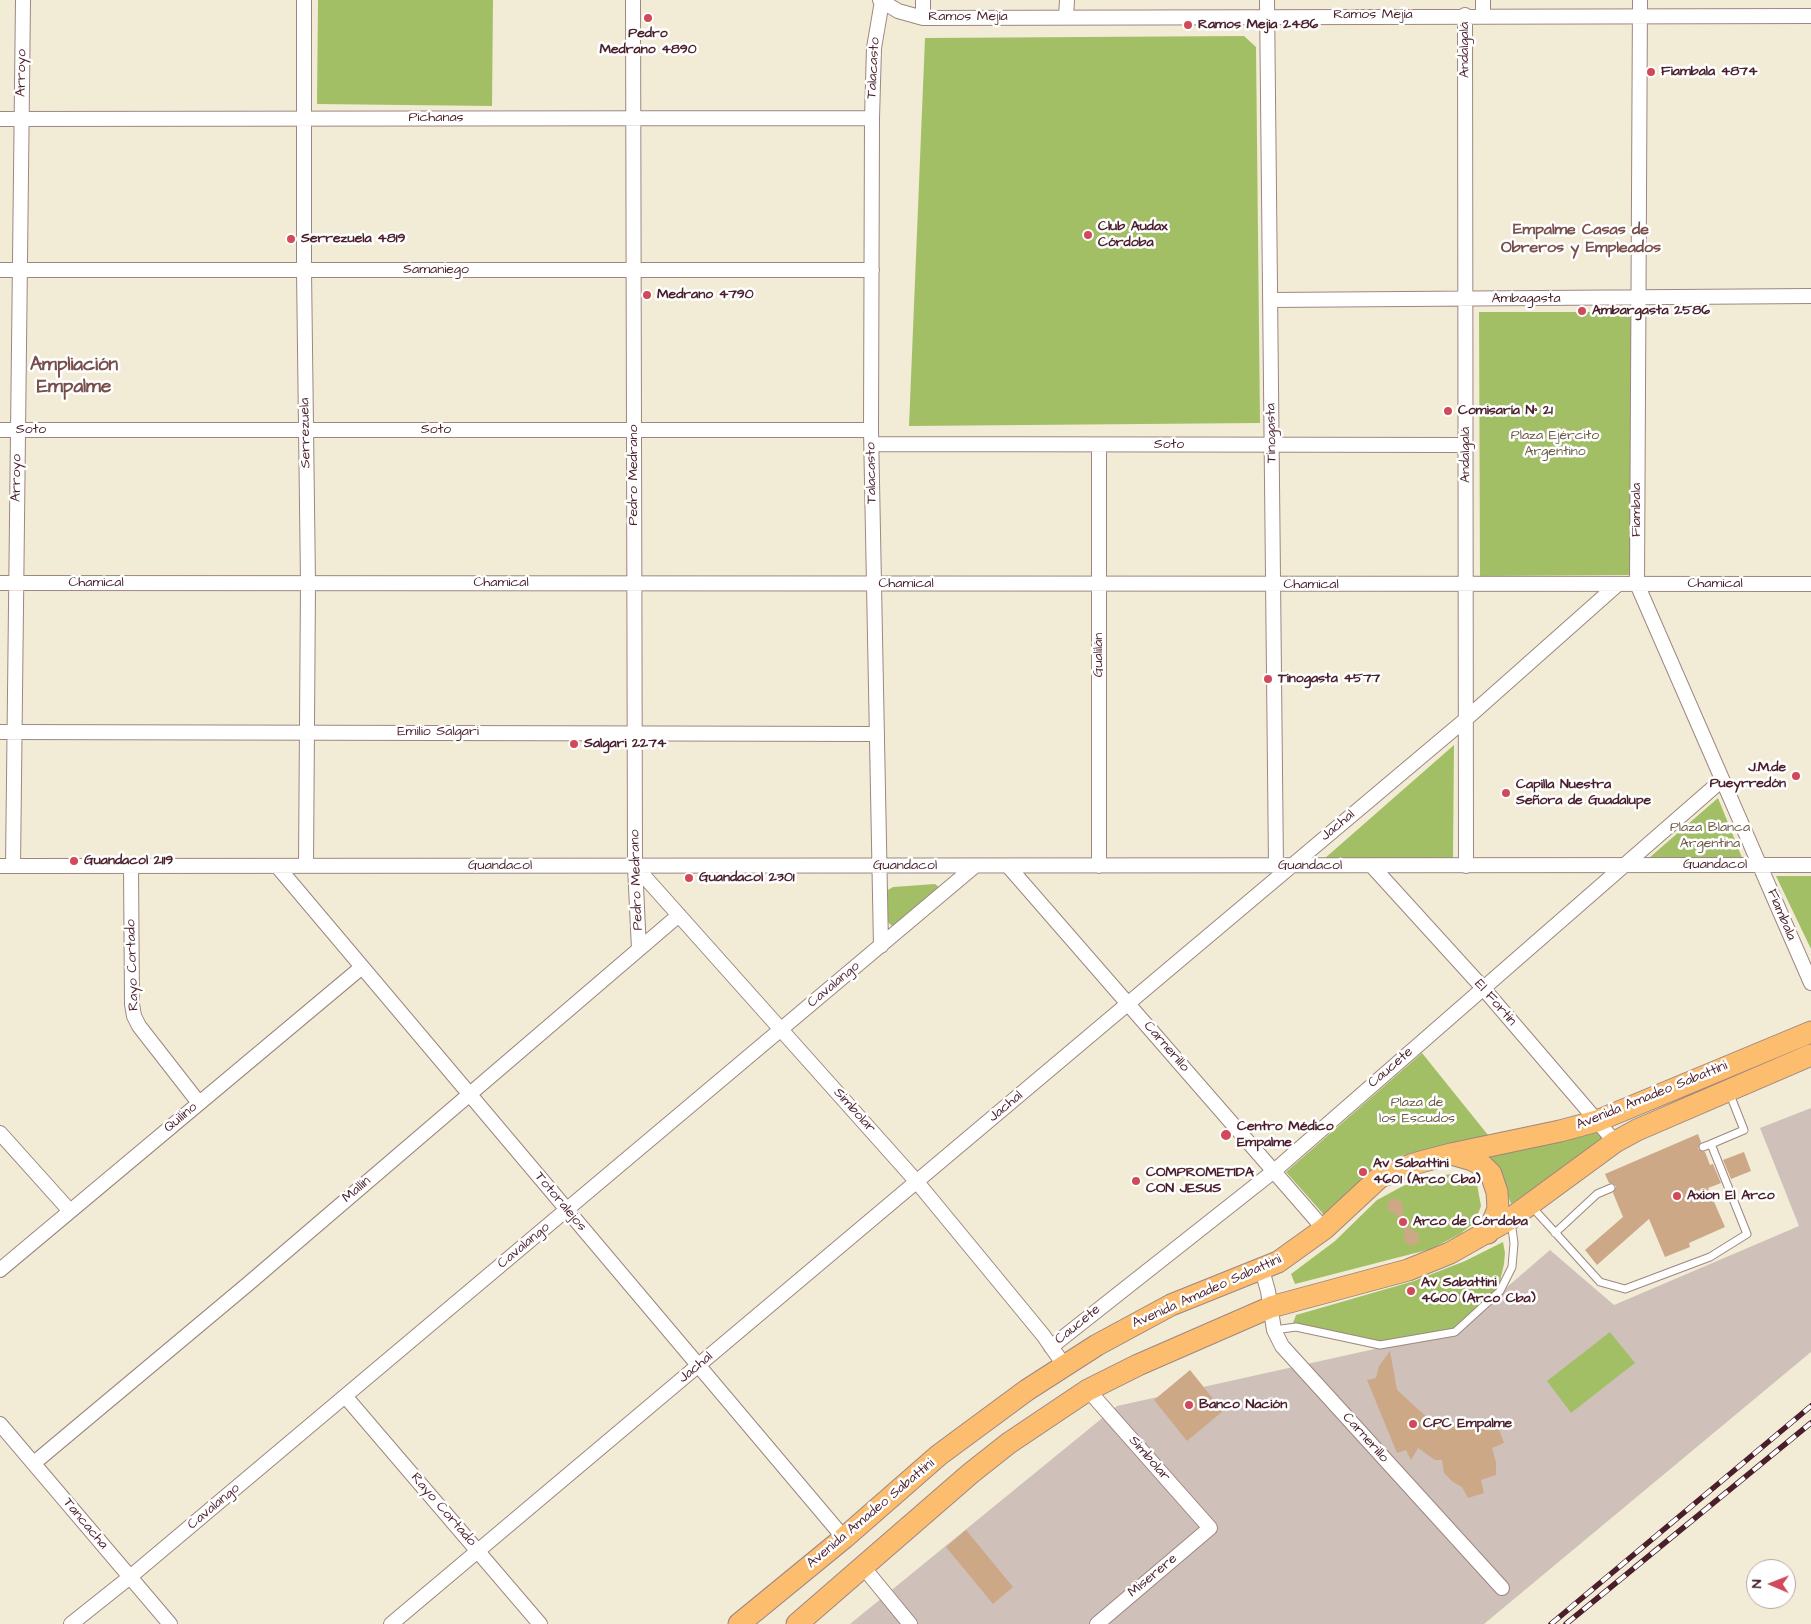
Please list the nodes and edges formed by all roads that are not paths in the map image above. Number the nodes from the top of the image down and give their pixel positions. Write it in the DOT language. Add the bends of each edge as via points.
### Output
graph roads {
  1 [pos="23,0"];
  2 [pos="304,0"];
  3 [pos="633,0"];
  4 [pos="923,0"];
  5 [pos="1066,0"];
  6 [pos="1268,0"];
  7 [pos="1483,0"];
  8 [pos="1640,0"];
  9 [pos="881,1"];
  10 [pos="1465,15"];
  11 [pos="1483,15"];
  12 [pos="1640,15"];
  13 [pos="1066,16"];
  14 [pos="1268,16"];
  15 [pos="1811,16"];
  16 [pos="923,18"];
  17 [pos="633,118"];
  18 [pos="872,118"];
  19 [pos="0,119"];
  20 [pos="21,119"];
  21 [pos="303,119"];
  22 [pos="0,270"];
  23 [pos="20,270"];
  24 [pos="304,270"];
  25 [pos="634,270"];
  26 [pos="872,270"];
  27 [pos="1811,296"];
  28 [pos="1638,298"];
  29 [pos="1466,299"];
  30 [pos="1270,300"];
  31 [pos="0,430"];
  32 [pos="18,430"];
  33 [pos="306,430"];
  34 [pos="634,430"];
  35 [pos="872,437"];
  36 [pos="1099,444"];
  37 [pos="1272,445"];
  38 [pos="1466,445"];
  39 [pos="0,583"];
  40 [pos="16,583"];
  41 [pos="308,583"];
  42 [pos="634,584"];
  43 [pos="874,584"];
  44 [pos="1099,584"];
  45 [pos="1274,584"];
  46 [pos="1637,584"];
  47 [pos="1811,584"];
  48 [pos="1467,585"];
  49 [pos="1617,585"];
  50 [pos="1466,719"];
  51 [pos="7,732"];
  52 [pos="308,732"];
  53 [pos="634,732"];
  54 [pos="877,734"];
  55 [pos="1722,780"];
  56 [pos="132,865"];
  57 [pos="306,865"];
  58 [pos="1292,865"];
  59 [pos="1811,865"];
  60 [pos="6,866"];
  61 [pos="277,866"];
  62 [pos="635,866"];
  63 [pos="879,866"];
  64 [pos="975,866"];
  65 [pos="1008,866"];
  66 [pos="1099,866"];
  67 [pos="1276,866"];
  68 [pos="1372,866"];
  69 [pos="1466,866"];
  70 [pos="1624,866"];
  71 [pos="1760,866"];
  72 [pos="679,915"];
  73 [pos="880,946"];
  74 [pos="639,949"];
  75 [pos="362,967"];
  76 [pos="1811,983"];
  77 [pos="1483,988"];
  78 [pos="1128,1004"];
  79 [pos="781,1030"];
  80 [pos="1811,1032"];
  81 [pos="1811,1054"];
  82 [pos="1728,1090"];
  83 [pos="470,1094"];
  84 [pos="199,1104"];
  85 [pos="1596,1121"];
  86 [pos="0,1133"];
  87 [pos="1615,1142"];
  88 [pos="1711,1144"];
  89 [pos="1703,1147"];
  90 [pos="1451,1154"];
  91 [pos="1274,1171"];
  92 [pos="917,1182"];
  93 [pos="1611,1188"];
  94 [pos="1530,1205"];
  95 [pos="567,1210"];
  96 [pos="70,1211"];
  97 [pos="1510,1219"];
  98 [pos="1324,1229"];
  99 [pos="1488,1233"];
  100 [pos="1555,1233"];
  101 [pos="0,1270"];
  102 [pos="1262,1270"];
  103 [pos="1271,1307"];
  104 [pos="1274,1330"];
  105 [pos="1051,1347"];
  106 [pos="699,1365"];
  107 [pos="1064,1365"];
  108 [pos="1088,1390"];
  109 [pos="345,1396"];
  110 [pos="0,1424"];
  111 [pos="34,1463"];
  112 [pos="1210,1528"];
  113 [pos="844,1538"];
  114 [pos="478,1551"];
  115 [pos="864,1568"];
  116 [pos="130,1577"];
  117 [pos="1502,1588"];
  118 [pos="71,1624"];
  119 [pos="170,1624"];
  120 [pos="391,1624"];
  121 [pos="540,1624"];
  122 [pos="739,1624"];
  123 [pos="797,1624"];
  124 [pos="910,1624"];
  125 [pos="1097,1624"];
  1 -- 20 [label="street, Arroyo"];
  2 -- 21 [label="street, Serrezuela"];
  3 -- 17 [label="street, Pedro Medrano"];
  4 -- 16 [label="street"];
  5 -- 13 [label="street"];
  6 -- 14 [label="street, Tinogasta"];
  7 -- 11 [label="street"];
  8 -- 12 [label="street, Fiambala"];
  9 -- 16 [label="street, Ramos Mejía" via="898,11"];
  9 -- 18 [label="street, Talacasto" via="874,48"];
  10 -- 11 [label="street, Ramos Mejía"];
  10 -- 14 [label="street, Ramos Mejía"];
  10 -- 29 [label="street, Andalgalá"];
  11 -- 12 [label="street, Ramos Mejía"];
  12 -- 15 [label="street, Ramos Mejía"];
  12 -- 28 [label="street, Fiambala"];
  13 -- 14 [label="street, Ramos Mejía"];
  13 -- 16 [label="street, Ramos Mejía"];
  14 -- 30 [label="street, Tinogasta"];
  17 -- 18 [label="street, Pichanas"];
  17 -- 21 [label="street, Pichanas"];
  17 -- 25 [label="street, Pedro Medrano"];
  18 -- 26 [label="street, Talacasto"];
  19 -- 20 [label="street, Pichanas"];
  20 -- 21 [label="street, Pichanas"];
  20 -- 23 [label="street, Arroyo"];
  21 -- 24 [label="street, Serrezuela"];
  22 -- 23 [label="street, Samaniego"];
  23 -- 24 [label="street, Samaniego"];
  23 -- 32 [label="street, Arroyo"];
  24 -- 25 [label="street, Samaniego"];
  24 -- 33 [label="street, Serrezuela"];
  25 -- 26 [label="street, Samaniego"];
  25 -- 34 [label="street, Pedro Medrano"];
  26 -- 35 [label="street, Talacasto"];
  27 -- 28 [label="street, Ambagasta"];
  28 -- 29 [label="street, Ambagasta"];
  28 -- 46 [label="street, Fiambala"];
  29 -- 30 [label="street, Ambagasta"];
  29 -- 38 [label="street, Andalgalá"];
  30 -- 37 [label="street, Tinogasta"];
  31 -- 32 [label="street, Soto"];
  32 -- 33 [label="street, Soto"];
  32 -- 40 [label="street, Arroyo"];
  33 -- 34 [label="street, Soto"];
  33 -- 41 [label="street, Serrezuela"];
  34 -- 35 [label="street, Soto"];
  34 -- 42 [label="street, Pedro Medrano"];
  35 -- 36 [label="street, Soto"];
  35 -- 43 [label="street, Talacasto"];
  36 -- 37 [label="street, Soto"];
  36 -- 44 [label="street, Gualilán"];
  37 -- 38 [label="street, Soto"];
  37 -- 45 [label="street, Tinogasta"];
  38 -- 48 [label="street, Andalgalá"];
  39 -- 40 [label="street, Chamical"];
  40 -- 41 [label="street, Chamical"];
  40 -- 51 [label="street, Arroyo"];
  41 -- 42 [label="street, Chamical"];
  41 -- 52 [label="street, Serrezuela"];
  42 -- 43 [label="street, Chamical"];
  42 -- 53 [label="street, Pedro Medrano"];
  43 -- 44 [label="street, Chamical"];
  43 -- 54 [label="street, Talacasto"];
  44 -- 45 [label="street, Chamical"];
  44 -- 66 [label="street, Gualilán"];
  45 -- 48 [label="street, Chamical"];
  45 -- 67 [label="street, Tinogasta"];
  46 -- 47 [label="street, Chamical"];
  46 -- 49 [label="street, Chamical"];
  46 -- 55 [label="street, Fiambala"];
  48 -- 49 [label="street, Chamical"];
  48 -- 50 [label="street, Andalgalá"];
  49 -- 50 [label="street, Jachal"];
  50 -- 58 [label="street, Jachal"];
  50 -- 69 [label="street, Andalgalá"];
  51 -- 52 [label="street, Emilio Salgari"];
  51 -- 60 [label="street, Arroyo"];
  52 -- 53 [label="street, Emilio Salgari"];
  52 -- 57 [label="street, Serrezuela"];
  53 -- 54 [label="street, Emilio Salgari"];
  53 -- 62 [label="street, Pedro Medrano"];
  54 -- 63 [label="street, Talacasto"];
  55 -- 70 [label="street, Caucete"];
  55 -- 71 [label="street, Fiambala"];
  56 -- 60 [label="street, Guandacol"];
  56 -- 61 [label="street, Guandacol"];
  56 -- 84 [label="street, Rayo Cortado" via="134,1016"];
  57 -- 61 [label="street, Guandacol"];
  57 -- 62 [label="street, Guandacol"];
  58 -- 67 [label="street, Guandacol"];
  58 -- 68 [label="street, Guandacol"];
  58 -- 78 [label="street, Jachal"];
  59 -- 71 [label="street, Guandacol"];
  61 -- 75 [label="street, Totoralejos"];
  62 -- 63 [label="street, Guandacol"];
  62 -- 72 [label="street, Simbolar"];
  62 -- 74 [label="street, Pedro Medrano"];
  63 -- 64 [label="street, Guandacol"];
  63 -- 73 [label="street, Talacasto"];
  64 -- 65 [label="street, Guandacol"];
  64 -- 73 [label="street, Cavalango"];
  65 -- 66 [label="street, Guandacol"];
  65 -- 78 [label="street, Carnerillo"];
  66 -- 67 [label="street, Guandacol"];
  68 -- 69 [label="street, Guandacol"];
  68 -- 77 [label="street, El Fortín"];
  69 -- 70 [label="street, Guandacol"];
  70 -- 71 [label="street, Guandacol"];
  70 -- 77 [label="street, Caucete"];
  71 -- 76 [label="street, Fiambala"];
  72 -- 74 [label="street, Mallín"];
  72 -- 79 [label="street, Simbolar"];
  73 -- 79 [label="street, Cavalango"];
  74 -- 83 [label="street, Mallín"];
  75 -- 83 [label="street, Totoralejos"];
  75 -- 84 [label="street, Quilino"];
  77 -- 85 [label="street, El Fortín"];
  77 -- 91 [label="street, Caucete"];
  78 -- 91 [label="street, Carnerillo"];
  78 -- 92 [label="street, Jachal"];
  79 -- 92 [label="street, Simbolar"];
  79 -- 95 [label="street, Cavalango"];
  80 -- 85 [label="main road, Avenida Amadeo Sabattini"];
  81 -- 82 [label="main road, Avenida Amadeo Sabattini"];
  82 -- 87 [label="main road, Avenida Amadeo Sabattini"];
  82 -- 88 [label="lane" via="1744,1130"];
  83 -- 95 [label="street, Totoralejos"];
  83 -- 111 [label="street, Mallín"];
  84 -- 96 [label="street, Quilino"];
  85 -- 87 [label="street, El Fortín"];
  85 -- 90 [label="main road, Avenida Amadeo Sabattini" via="1560,1132"];
  86 -- 96 [label="street"];
  87 -- 94 [label="main road, Avenida Amadeo Sabattini"];
  88 -- 89 [label="lane"];
  88 -- 100 [label="lane" via="1746,1234 1710,1257 1625,1289 1600,1282"];
  90 -- 98 [label="main road, Avenida Amadeo Sabattini" via="1380,1177"];
  90 -- 99 [label="main road" via="1472,1160 1491,1174 1498,1192 1498,1209"];
  91 -- 98 [label="street, Carnerillo"];
  91 -- 105 [label="street, Caucete"];
  92 -- 105 [label="street, Simbolar"];
  92 -- 106 [label="street, Jachal"];
  93 -- 100 [label="lane" via="1597,1194"];
  94 -- 97 [label="main road, Avenida Amadeo Sabattini"];
  94 -- 100 [label="lane"];
  95 -- 106 [label="street, Totoralejos"];
  95 -- 109 [label="street, Cavalango"];
  96 -- 101 [label="street, Quilino"];
  97 -- 99 [label="main road, Avenida Amadeo Sabattini"];
  97 -- 104 [label="lane" via="1514,1243 1512,1267 1500,1291 1455,1332 1380,1345 1296,1327"];
  98 -- 102 [label="main road, Avenida Amadeo Sabattini"];
  99 -- 103 [label="main road, Avenida Amadeo Sabattini" via="1450,1254 1408,1270"];
  102 -- 103 [label="street, Carnerillo"];
  102 -- 107 [label="main road, Avenida Amadeo Sabattini" via="1171,1305"];
  103 -- 104 [label="street, Carnerillo"];
  103 -- 108 [label="main road, Avenida Amadeo Sabattini" via="1138,1364"];
  104 -- 117 [label="street, Carnerillo" via="1282,1346"];
  105 -- 107 [label="street, Simbolar"];
  106 -- 113 [label="street, Totoralejos"];
  106 -- 114 [label="street, Jachal"];
  107 -- 113 [label="main road, Avenida Amadeo Sabattini" via="939,1455"];
  108 -- 112 [label="street, Simbolar"];
  108 -- 115 [label="main road, Avenida Amadeo Sabattini" via="1009,1443"];
  109 -- 114 [label="street, Rayo Cortado"];
  109 -- 116 [label="street, Cavalango"];
  110 -- 111 [label="street, Tancacha"];
  111 -- 116 [label="street, Tancacha"];
  112 -- 125 [label="street, Miserere"];
  113 -- 122 [label="main road, Avenida Amadeo Sabattini"];
  114 -- 120 [label="street, Jachal"];
  114 -- 121 [label="street, Rayo Cortado"];
  115 -- 123 [label="main road, Avenida Amadeo Sabattini"];
  115 -- 124 [label="street"];
  116 -- 118 [label="street, Cavalango"];
  116 -- 119 [label="street, Tancacha"];
}
